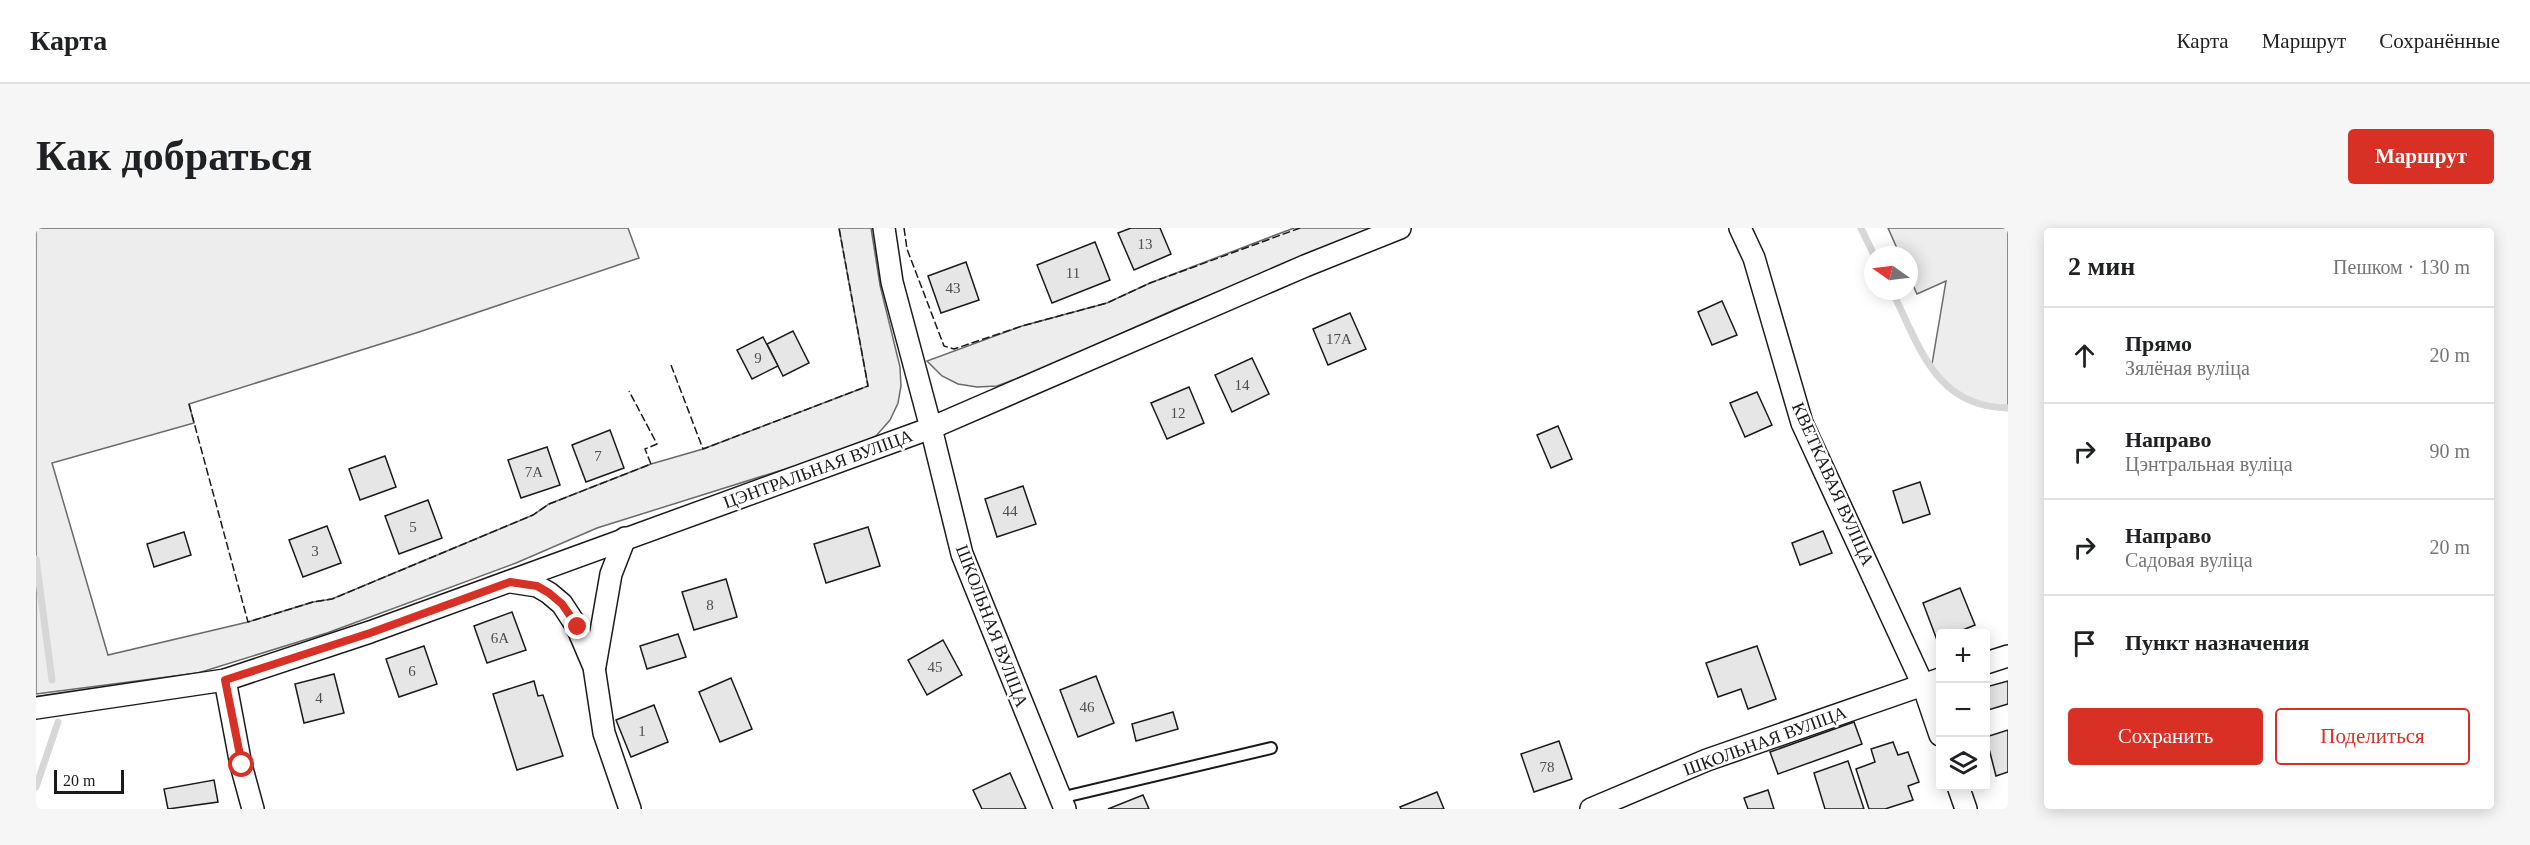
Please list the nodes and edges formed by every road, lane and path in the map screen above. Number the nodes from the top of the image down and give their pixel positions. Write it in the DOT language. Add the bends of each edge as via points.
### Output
graph roads {
  1 [pos="884,228"];
  2 [pos="1400,228"];
  3 [pos="1740,228"];
  4 [pos="931,428"];
  5 [pos="625,538"];
  6 [pos="510,582"];
  7 [pos="2008,656"];
  8 [pos="1990,662"];
  9 [pos="594,667"];
  10 [pos="225,680"];
  11 [pos="1932,682"];
  12 [pos="1936,706"];
  13 [pos="36,708"];
  14 [pos="1271,748"];
  15 [pos="1960,791"];
  16 [pos="1063,803"];
  17 [pos="253,809"];
  18 [pos="630,809"];
  19 [pos="1591,809"];
  20 [pos="1966,809"];
  1 -- 4 [label="street, ШКОЛЬНАЯ ВУЛІЦА" via="892,282"];
  2 -- 4 [label="street, ЦЭНТРАЛЬНАЯ ВУЛІЦА"];
  3 -- 11 [label="street, КВЕТКАВАЯ ВУЛІЦА" via="1754,258 1802,423"];
  4 -- 5 [label="street, ЦЭНТРАЛЬНАЯ ВУЛІЦА"];
  4 -- 16 [label="street, ШКОЛЬНАЯ ВУЛІЦА" via="962,554"];
  5 -- 6 [label="street, ЦЭНТРАЛЬНАЯ ВУЛІЦА"];
  5 -- 9 [label="street" via="611,574"];
  6 -- 9 [label="street" via="537,586 562,604 578,627"];
  6 -- 10 [label="street, ЦЭНТРАЛЬНАЯ ВУЛІЦА"];
  7 -- 8 [label="street"];
  9 -- 18 [label="street" via="604,733"];
  10 -- 13 [label="street, ЦЭНТРАЛЬНАЯ ВУЛІЦА"];
  10 -- 17 [label="street"];
  11 -- 12 [label="street, КВЕТКАВАЯ ВУЛІЦА"];
  11 -- 19 [label="street, ШКОЛЬНАЯ ВУЛІЦА" via="1707,760"];
  14 -- 16 [label="lane"];
  15 -- 20 [label="street"];
}
